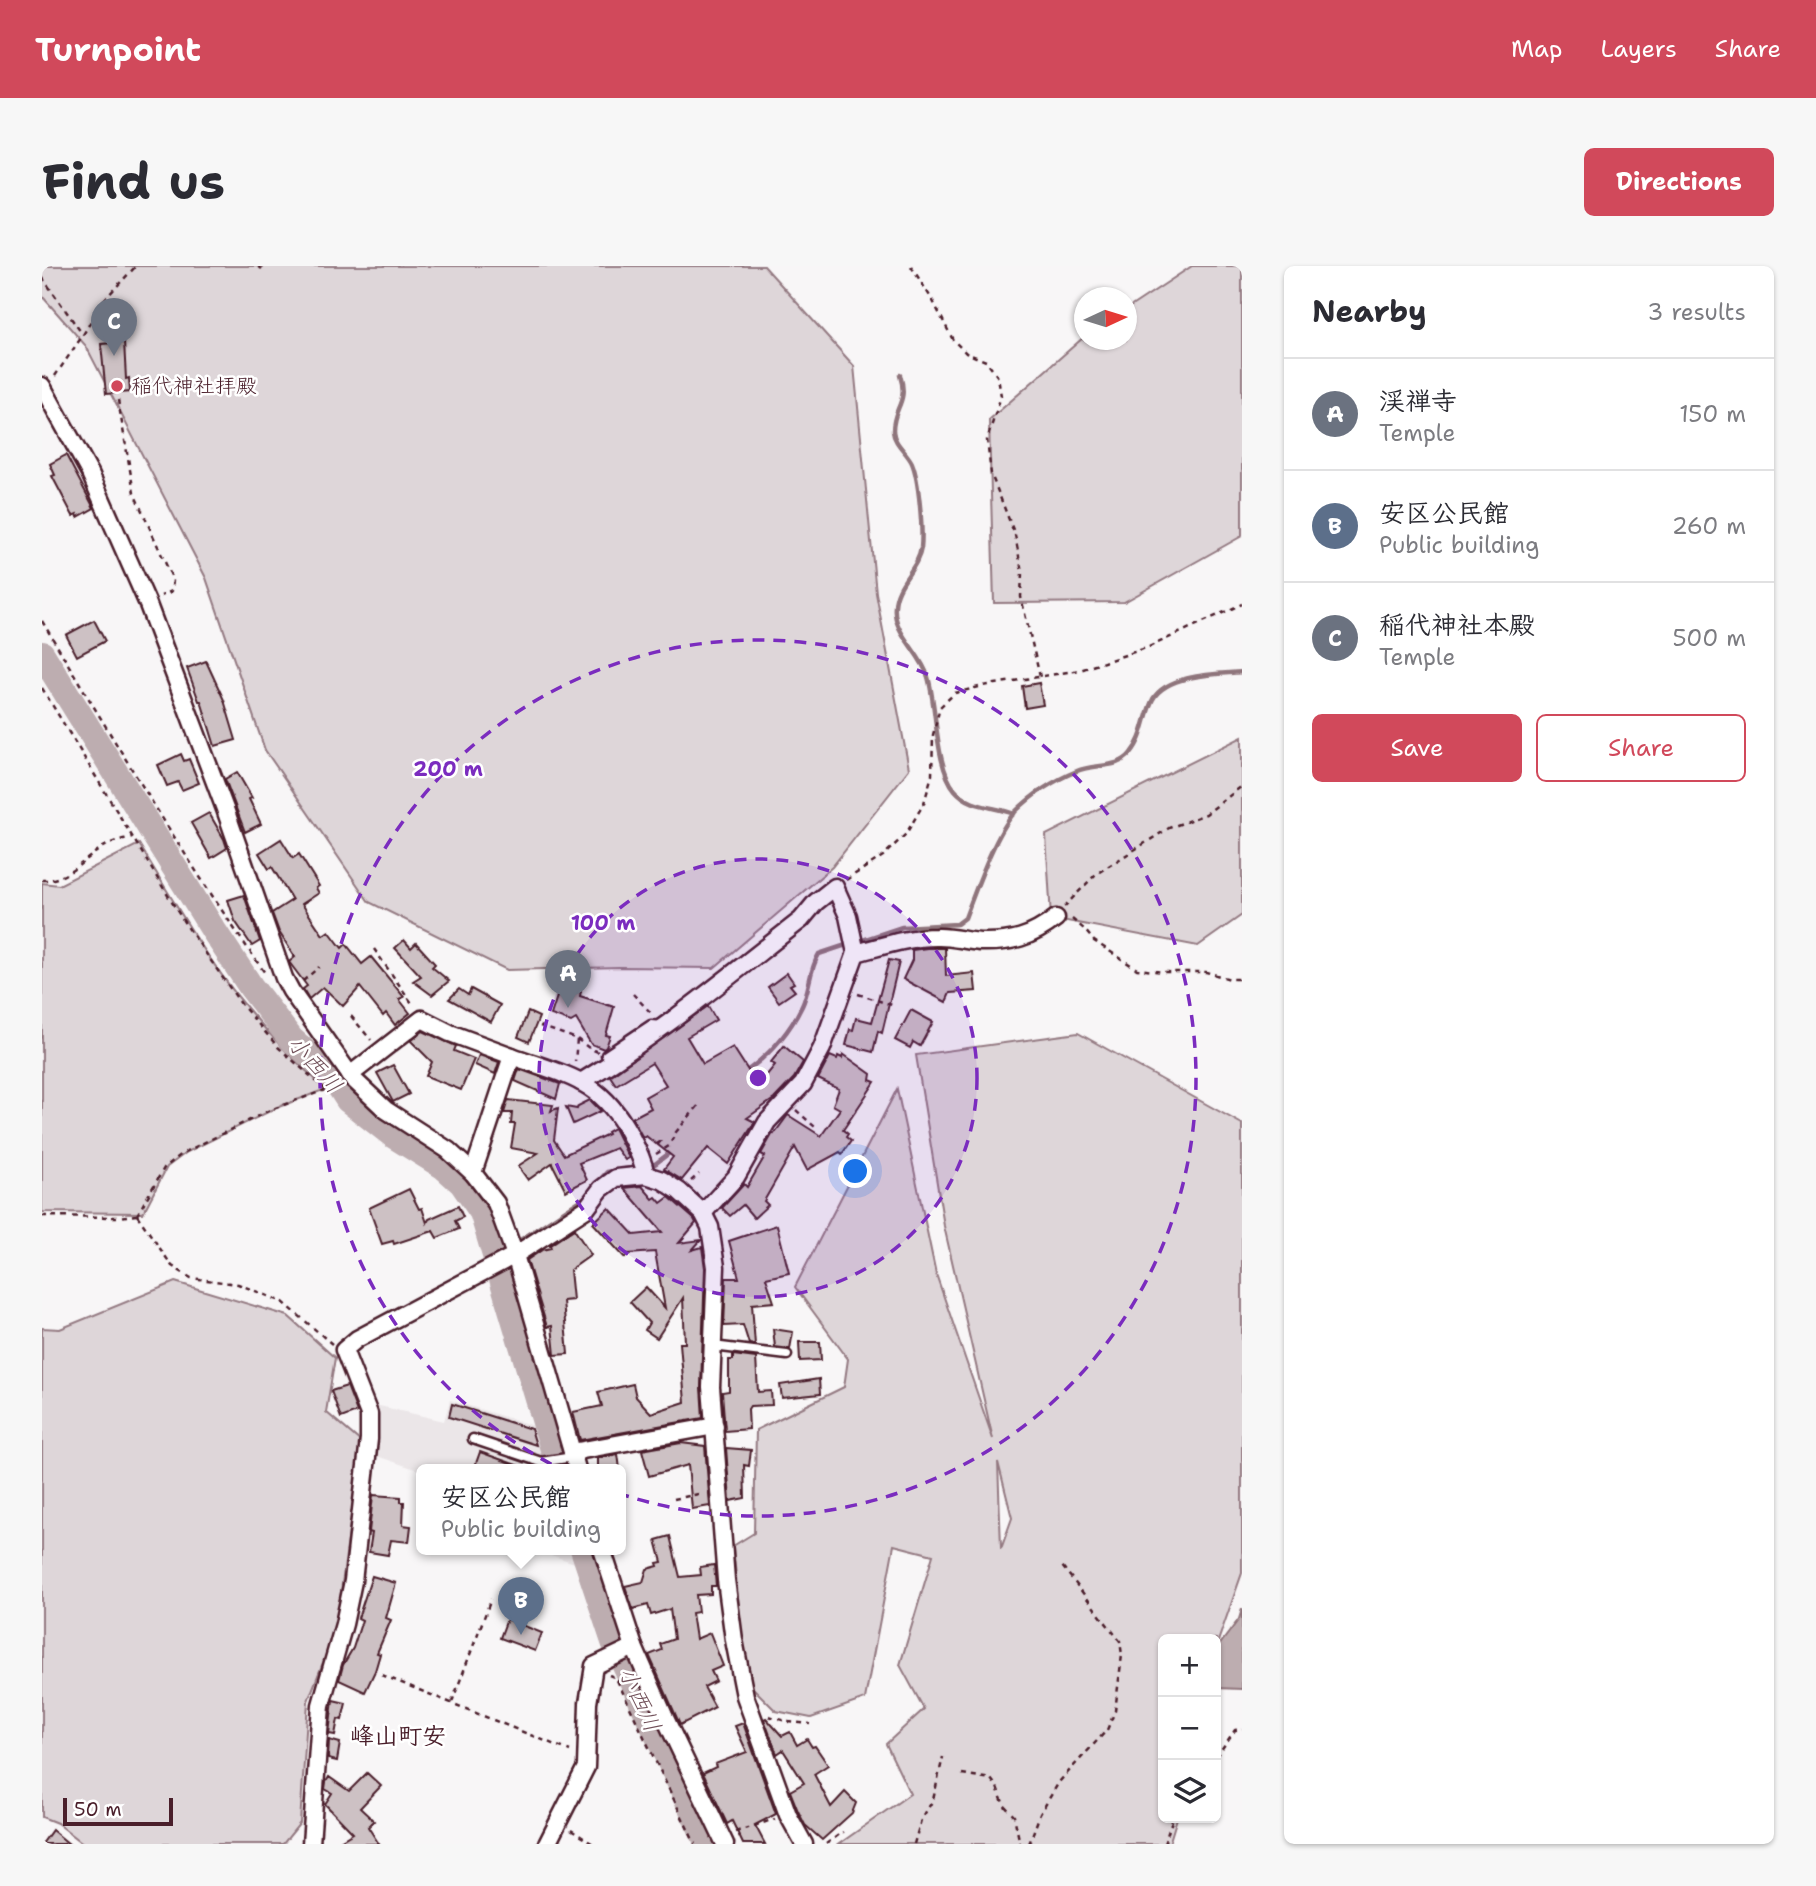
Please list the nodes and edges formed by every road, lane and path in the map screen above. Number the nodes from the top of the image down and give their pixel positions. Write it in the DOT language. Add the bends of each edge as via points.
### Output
graph roads {
  1 [pos="136,266"];
  2 [pos="258,266"];
  3 [pos="911,266"];
  4 [pos="263,270"];
  5 [pos="42,277"];
  6 [pos="83,335"];
  7 [pos="44,388"];
  8 [pos="118,400"];
  9 [pos="147,603"];
  10 [pos="1242,604"];
  11 [pos="42,621"];
  12 [pos="1040,677"];
  13 [pos="42,688"];
  14 [pos="1242,786"];
  15 [pos="132,837"];
  16 [pos="42,880"];
  17 [pos="835,887"];
  18 [pos="1056,918"];
  19 [pos="374,949"];
  20 [pos="856,953"];
  21 [pos="319,967"];
  22 [pos="1242,979"];
  23 [pos="288,984"];
  24 [pos="844,990"];
  25 [pos="633,994"];
  26 [pos="895,1006"];
  27 [pos="351,1016"];
  28 [pos="422,1019"];
  29 [pos="561,1024"];
  30 [pos="540,1026"];
  31 [pos="664,1027"];
  32 [pos="558,1032"];
  33 [pos="577,1039"];
  34 [pos="381,1052"];
  35 [pos="606,1055"];
  36 [pos="512,1056"];
  37 [pos="576,1057"];
  38 [pos="352,1077"];
  39 [pos="582,1082"];
  40 [pos="326,1090"];
  41 [pos="787,1102"];
  42 [pos="699,1105"];
  43 [pos="815,1126"];
  44 [pos="644,1167"];
  45 [pos="473,1173"];
  46 [pos="703,1213"];
  47 [pos="137,1215"];
  48 [pos="42,1216"];
  49 [pos="515,1255"];
  50 [pos="713,1346"];
  51 [pos="344,1350"];
  52 [pos="788,1354"];
  53 [pos="715,1426"];
  54 [pos="473,1439"];
  55 [pos="574,1459"];
  56 [pos="720,1490"];
  57 [pos="674,1499"];
  58 [pos="604,1555"];
  59 [pos="1062,1566"];
  60 [pos="491,1599"];
  61 [pos="634,1647"];
  62 [pos="594,1667"];
  63 [pos="382,1675"];
  64 [pos="745,1696"];
  65 [pos="452,1702"];
  66 [pos="810,1724"];
  67 [pos="1242,1729"];
  68 [pos="1221,1751"];
  69 [pos="586,1758"];
  70 [pos="943,1758"];
  71 [pos="962,1774"];
  72 [pos="788,1815"];
  73 [pos="1170,1823"];
  74 [pos="558,1824"];
  75 [pos="843,1832"];
  76 [pos="723,1840"];
  77 [pos="311,1844"];
  78 [pos="547,1844"];
  79 [pos="593,1844"];
  80 [pos="695,1844"];
  81 [pos="804,1844"];
  82 [pos="825,1844"];
  83 [pos="914,1844"];
  84 [pos="1020,1844"];
  85 [pos="1029,1844"];
  86 [pos="1164,1844"];
  1 -- 6 [label="path" via="102,302"];
  2 -- 4 [label="path"];
  3 -- 12 [label="path" via="953,340 966,353 986,361 998,377 1001,396 987,440 991,474 1015,535 1021,597"];
  5 -- 6 [label="path"];
  6 -- 7 [label="path"];
  7 -- 9 [label="street" via="90,473"];
  8 -- 9 [label="path" via="134,493 173,580 172,591"];
  9 -- 23 [label="street"];
  10 -- 12 [label="path" via="1149,647 1080,670"];
  11 -- 23 [label="path" via="229,922 267,976"];
  12 -- 17 [label="path" via="955,693 940,707 933,734 932,775 924,803 906,834 883,856"];
  13 -- 15 [label="path"];
  14 -- 18 [label="path" via="1206,814 1169,828 1096,874"];
  15 -- 16 [label="path" via="110,843 65,874"];
  15 -- 40 [label="path" via="241,1004 278,1047"];
  17 -- 20 [label="street" via="848,916"];
  17 -- 31 [label="street" via="801,920"];
  18 -- 20 [label="street" via="1037,933 1017,939 981,942 939,936"];
  18 -- 22 [label="path" via="1075,920 1094,941 1137,969 1206,972"];
  19 -- 28 [label="path"];
  20 -- 24 [label="street"];
  21 -- 23 [label="path"];
  23 -- 38 [label="street"];
  24 -- 26 [label="path"];
  24 -- 41 [label="street" via="803,1084"];
  25 -- 31 [label="path"];
  27 -- 34 [label="path"];
  28 -- 34 [label="street"];
  28 -- 36 [label="street"];
  29 -- 32 [label="path"];
  30 -- 32 [label="path"];
  31 -- 35 [label="lane" via="651,1025"];
  31 -- 39 [label="street"];
  32 -- 33 [label="path"];
  33 -- 35 [label="path"];
  33 -- 37 [label="path"];
  34 -- 38 [label="street"];
  36 -- 39 [label="street"];
  36 -- 45 [label="street"];
  38 -- 40 [label="path"];
  38 -- 45 [label="street" via="386,1110 448,1150"];
  39 -- 44 [label="street" via="614,1107"];
  40 -- 47 [label="path" via="270,1110 183,1153 164,1168"];
  41 -- 43 [label="path"];
  41 -- 46 [label="street" via="767,1122 736,1177"];
  42 -- 44 [label="path" via="669,1146"];
  44 -- 46 [label="street"];
  44 -- 49 [label="street" via="616,1178 586,1209"];
  45 -- 49 [label="street" via="496,1202"];
  46 -- 50 [label="street" via="710,1227 716,1267"];
  47 -- 48 [label="path"];
  47 -- 51 [label="path" via="172,1266 191,1278 238,1284 283,1301"];
  49 -- 51 [label="street"];
  49 -- 55 [label="street"];
  50 -- 52 [label="lane"];
  50 -- 53 [label="street"];
  51 -- 77 [label="street" via="369,1414 369,1439 352,1581 321,1705"];
  53 -- 55 [label="street"];
  53 -- 56 [label="street"];
  54 -- 55 [label="lane" via="541,1462"];
  56 -- 57 [label="path"];
  56 -- 64 [label="street" via="729,1604"];
  58 -- 61 [label="street"];
  59 -- 85 [label="path" via="1120,1641 1122,1655 1115,1712 1107,1730 1059,1782"];
  60 -- 65 [label="path"];
  61 -- 62 [label="street"];
  61 -- 76 [label="street"];
  62 -- 69 [label="street"];
  62 -- 80 [label="path" via="616,1678"];
  63 -- 65 [label="path"];
  64 -- 66 [label="path" via="769,1716"];
  64 -- 72 [label="street"];
  65 -- 69 [label="path"];
  67 -- 68 [label="path" via="1235,1730"];
  69 -- 74 [label="street" via="586,1767"];
  70 -- 83 [label="path" via="933,1800"];
  71 -- 84 [label="path" via="990,1779 997,1787 1014,1816"];
  72 -- 76 [label="path"];
  72 -- 81 [label="street"];
  73 -- 86 [label="path"];
  74 -- 78 [label="street"];
  74 -- 79 [label="path"];
  75 -- 82 [label="path"];
}
